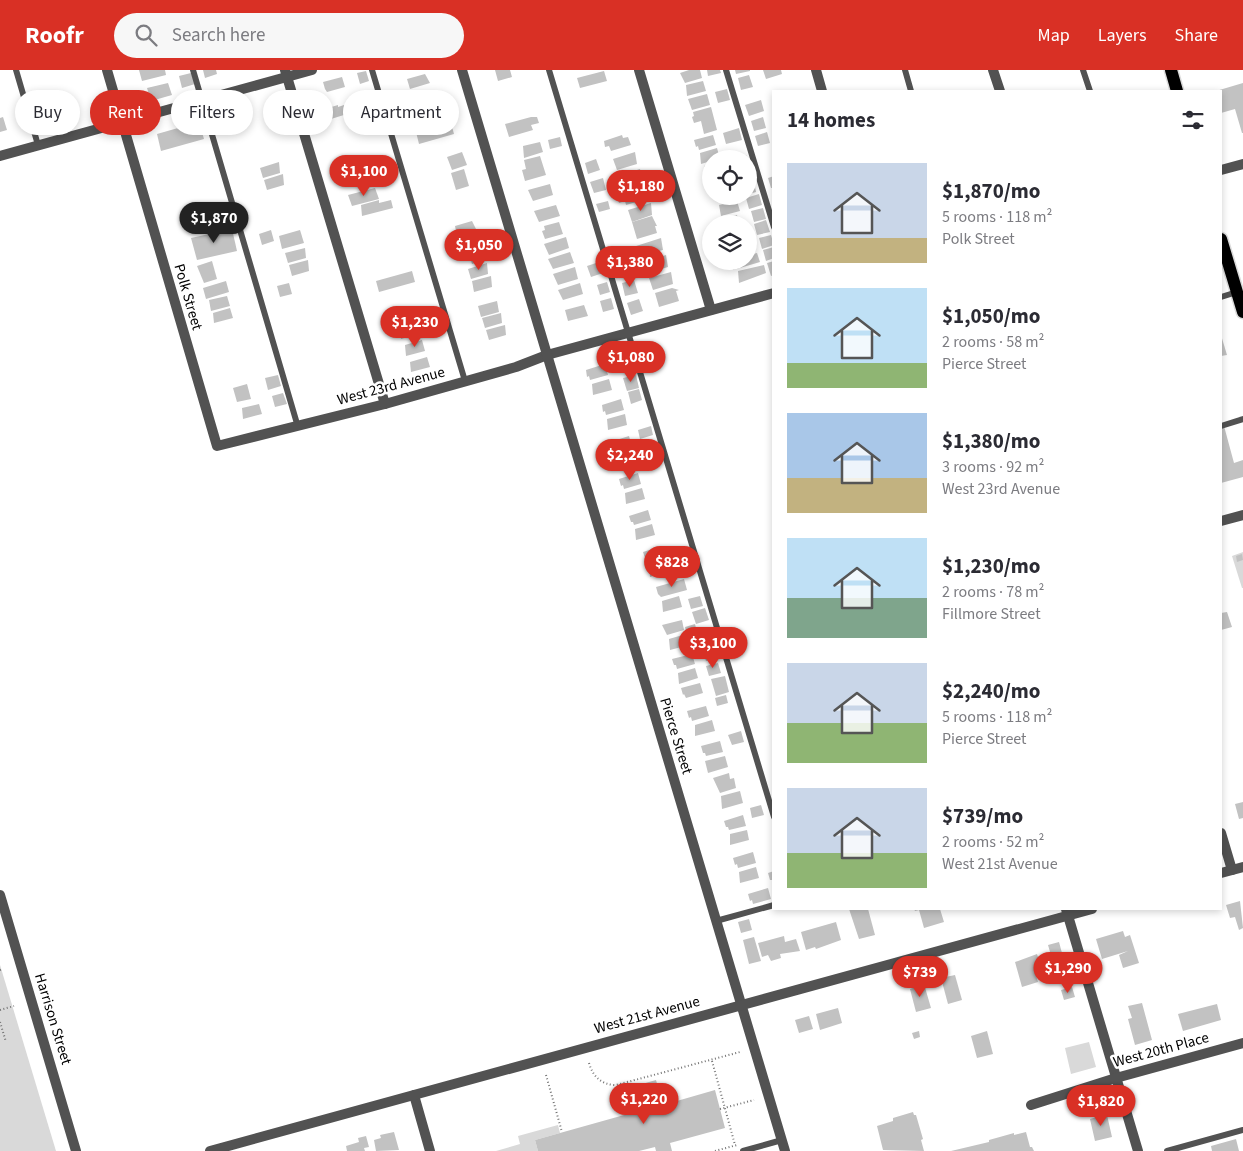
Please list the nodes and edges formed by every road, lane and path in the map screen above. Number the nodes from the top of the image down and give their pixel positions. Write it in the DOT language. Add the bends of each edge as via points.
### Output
graph roads {
  1 [pos="16,70"];
  2 [pos="107,70"];
  3 [pos="194,70"];
  4 [pos="312,70"];
  5 [pos="372,70"];
  6 [pos="462,70"];
  7 [pos="550,70"];
  8 [pos="639,70"];
  9 [pos="726,70"];
  10 [pos="816,70"];
  11 [pos="905,70"];
  12 [pos="993,70"];
  13 [pos="1083,70"];
  14 [pos="1170,70"];
  15 [pos="286,74"];
  16 [pos="113,90"];
  17 [pos="199,90"];
  18 [pos="234,90"];
  19 [pos="822,90"];
  20 [pos="911,90"];
  21 [pos="1000,90"];
  22 [pos="1090,90"];
  23 [pos="1177,90"];
  24 [pos="90,131"];
  25 [pos="126,135"];
  26 [pos="212,135"];
  27 [pos="38,145"];
  28 [pos="0,156"];
  29 [pos="1243,164"];
  30 [pos="1222,170"];
  31 [pos="772,220"];
  32 [pos="1222,246"];
  33 [pos="1225,267"];
  34 [pos="772,294"];
  35 [pos="1239,294"];
  36 [pos="1222,297"];
  37 [pos="710,310"];
  38 [pos="1243,312"];
  39 [pos="628,333"];
  40 [pos="547,355"];
  41 [pos="465,381"];
  42 [pos="384,404"];
  43 [pos="1243,419"];
  44 [pos="298,426"];
  45 [pos="1222,426"];
  46 [pos="217,446"];
  47 [pos="1243,515"];
  48 [pos="1222,521"];
  49 [pos="772,810"];
  50 [pos="1222,836"];
  51 [pos="1243,867"];
  52 [pos="1232,870"];
  53 [pos="1222,873"];
  54 [pos="0,896"];
  55 [pos="772,906"];
  56 [pos="1084,910"];
  57 [pos="1067,912"];
  58 [pos="3,920"];
  59 [pos="716,921"];
  60 [pos="741,1005"];
  61 [pos="14,1006"];
  62 [pos="0,1010"];
  63 [pos="0,1022"];
  64 [pos="6,1042"];
  65 [pos="1243,1043"];
  66 [pos="740,1052"];
  67 [pos="712,1060"];
  68 [pos="589,1063"];
  69 [pos="546,1075"];
  70 [pos="1116,1078"];
  71 [pos="414,1095"];
  72 [pos="754,1100"];
  73 [pos="1031,1106"];
  74 [pos="725,1108"];
  75 [pos="720,1109"];
  76 [pos="1243,1130"];
  77 [pos="562,1132"];
  78 [pos="782,1140"];
  79 [pos="736,1145"];
  80 [pos="76,1151"];
  81 [pos="210,1151"];
  82 [pos="430,1151"];
  83 [pos="743,1151"];
  84 [pos="785,1151"];
  85 [pos="1138,1151"];
  86 [pos="1167,1151"];
  1 -- 27 [label="lane"];
  2 -- 16 [label="street, Polk Street"];
  3 -- 17 [label="lane"];
  4 -- 15 [label="street"];
  5 -- 41 [label="lane"];
  6 -- 40 [label="street, Pierce Street"];
  7 -- 39 [label="lane"];
  8 -- 37 [label="street"];
  9 -- 31 [label="lane"];
  10 -- 19 [label="street"];
  11 -- 20 [label="lane"];
  12 -- 21 [label="street"];
  13 -- 22 [label="lane"];
  14 -- 23 [label="main road"];
  15 -- 18 [label="street"];
  15 -- 42 [label="street"];
  24 -- 27 [label="street"];
  25 -- 46 [label="street, Polk Street"];
  26 -- 44 [label="lane"];
  27 -- 28 [label="street"];
  29 -- 30 [label="street"];
  32 -- 33 [label="main road"];
  33 -- 35 [label="main road"];
  34 -- 37 [label="street, West 23rd Avenue"];
  35 -- 36 [label="lane"];
  35 -- 38 [label="main road"];
  37 -- 39 [label="street, West 23rd Avenue"];
  39 -- 40 [label="street, West 23rd Avenue"];
  39 -- 49 [label="lane"];
  40 -- 41 [label="street, West 23rd Avenue" via="516,368"];
  40 -- 59 [label="street, Pierce Street"];
  41 -- 42 [label="street, West 23rd Avenue"];
  42 -- 44 [label="street, West 23rd Avenue"];
  43 -- 45 [label="lane"];
  44 -- 46 [label="street, West 23rd Avenue"];
  47 -- 48 [label="street"];
  50 -- 52 [label="street"];
  51 -- 52 [label="street"];
  52 -- 53 [label="street"];
  54 -- 58 [label="street, Harrison Street"];
  55 -- 59 [label="lane"];
  56 -- 57 [label="street, West 21st Avenue"];
  57 -- 60 [label="street, West 21st Avenue"];
  57 -- 70 [label="street"];
  58 -- 80 [label="street, Harrison Street"];
  59 -- 60 [label="street, Pierce Street"];
  60 -- 71 [label="street, West 21st Avenue"];
  60 -- 78 [label="street, Pierce Street"];
  61 -- 62 [label="path"];
  63 -- 64 [label="path"];
  65 -- 70 [label="street, West 20th Place"];
  66 -- 67 [label="path"];
  67 -- 68 [label="path" via="616,1085 597,1078"];
  67 -- 74 [label="path"];
  69 -- 77 [label="path"];
  70 -- 73 [label="street, West 20th Place"];
  70 -- 85 [label="street"];
  71 -- 81 [label="street, West 21st Avenue"];
  71 -- 82 [label="street"];
  72 -- 74 [label="path"];
  74 -- 75 [label="path"];
  74 -- 79 [label="path"];
  76 -- 86 [label="lane"];
  78 -- 83 [label="lane"];
  78 -- 84 [label="street, Pierce Street"];
}
